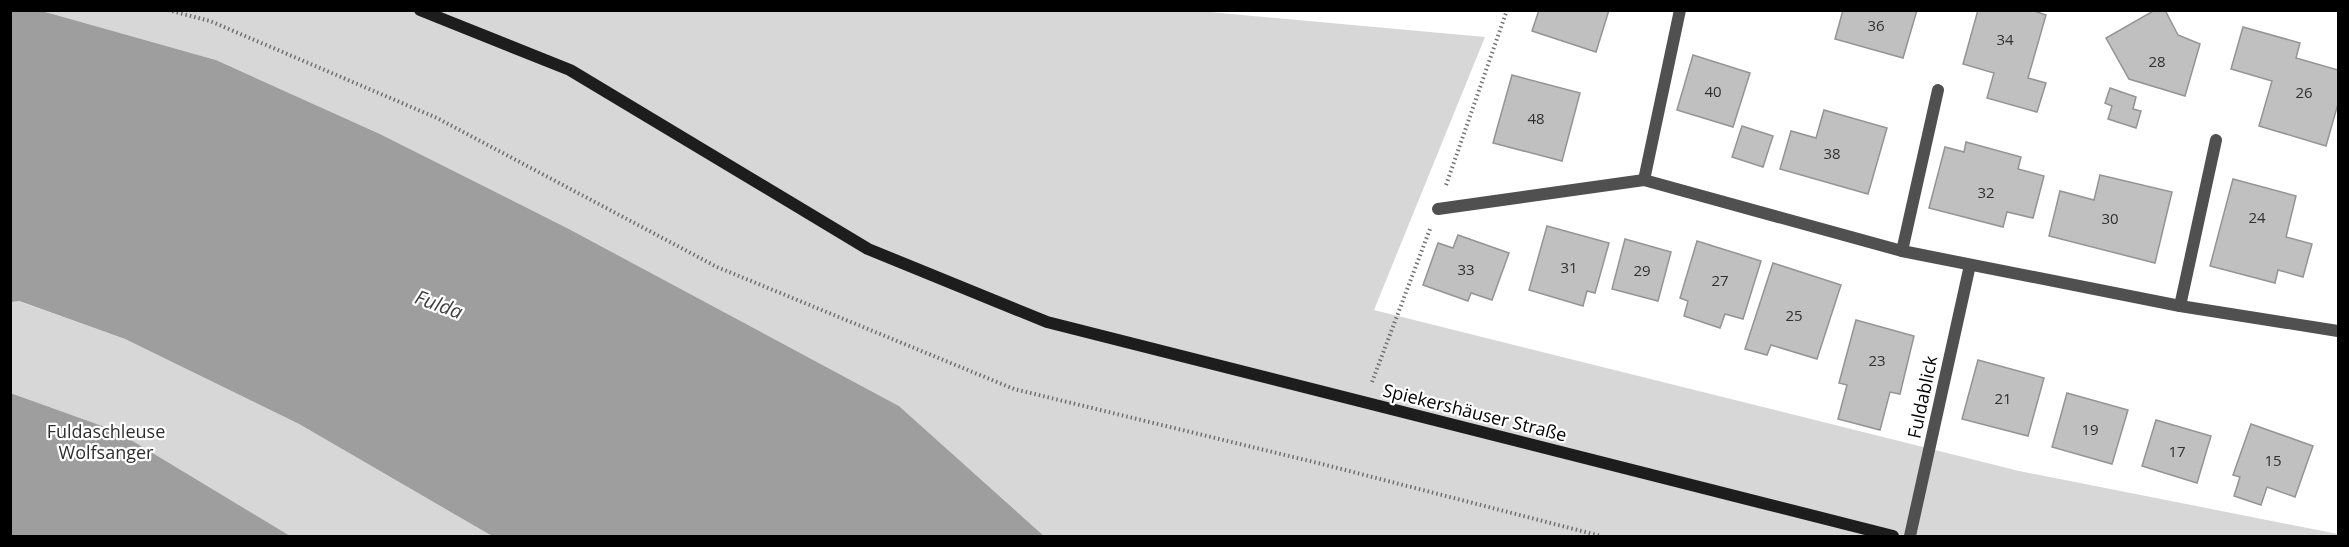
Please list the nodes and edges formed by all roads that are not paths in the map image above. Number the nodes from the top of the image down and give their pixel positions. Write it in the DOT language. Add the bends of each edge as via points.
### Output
graph roads {
  1 [pos="420,10"];
  2 [pos="1680,10"];
  3 [pos="1938,90"];
  4 [pos="2216,140"];
  5 [pos="1644,180"];
  6 [pos="1438,209"];
  7 [pos="1902,251"];
  8 [pos="1970,265"];
  9 [pos="2180,306"];
  10 [pos="2338,331"];
  11 [pos="1893,537"];
  12 [pos="1910,537"];
  1 -- 11 [label="street, Spiekershäuser Straße" via="570,70 868,249 1047,322"];
  2 -- 5 [label="street"];
  3 -- 7 [label="street"];
  4 -- 9 [label="street"];
  5 -- 6 [label="street"];
  5 -- 7 [label="street"];
  7 -- 8 [label="street"];
  8 -- 9 [label="street"];
  8 -- 12 [label="street, Fuldablick"];
  9 -- 10 [label="street"];
}
